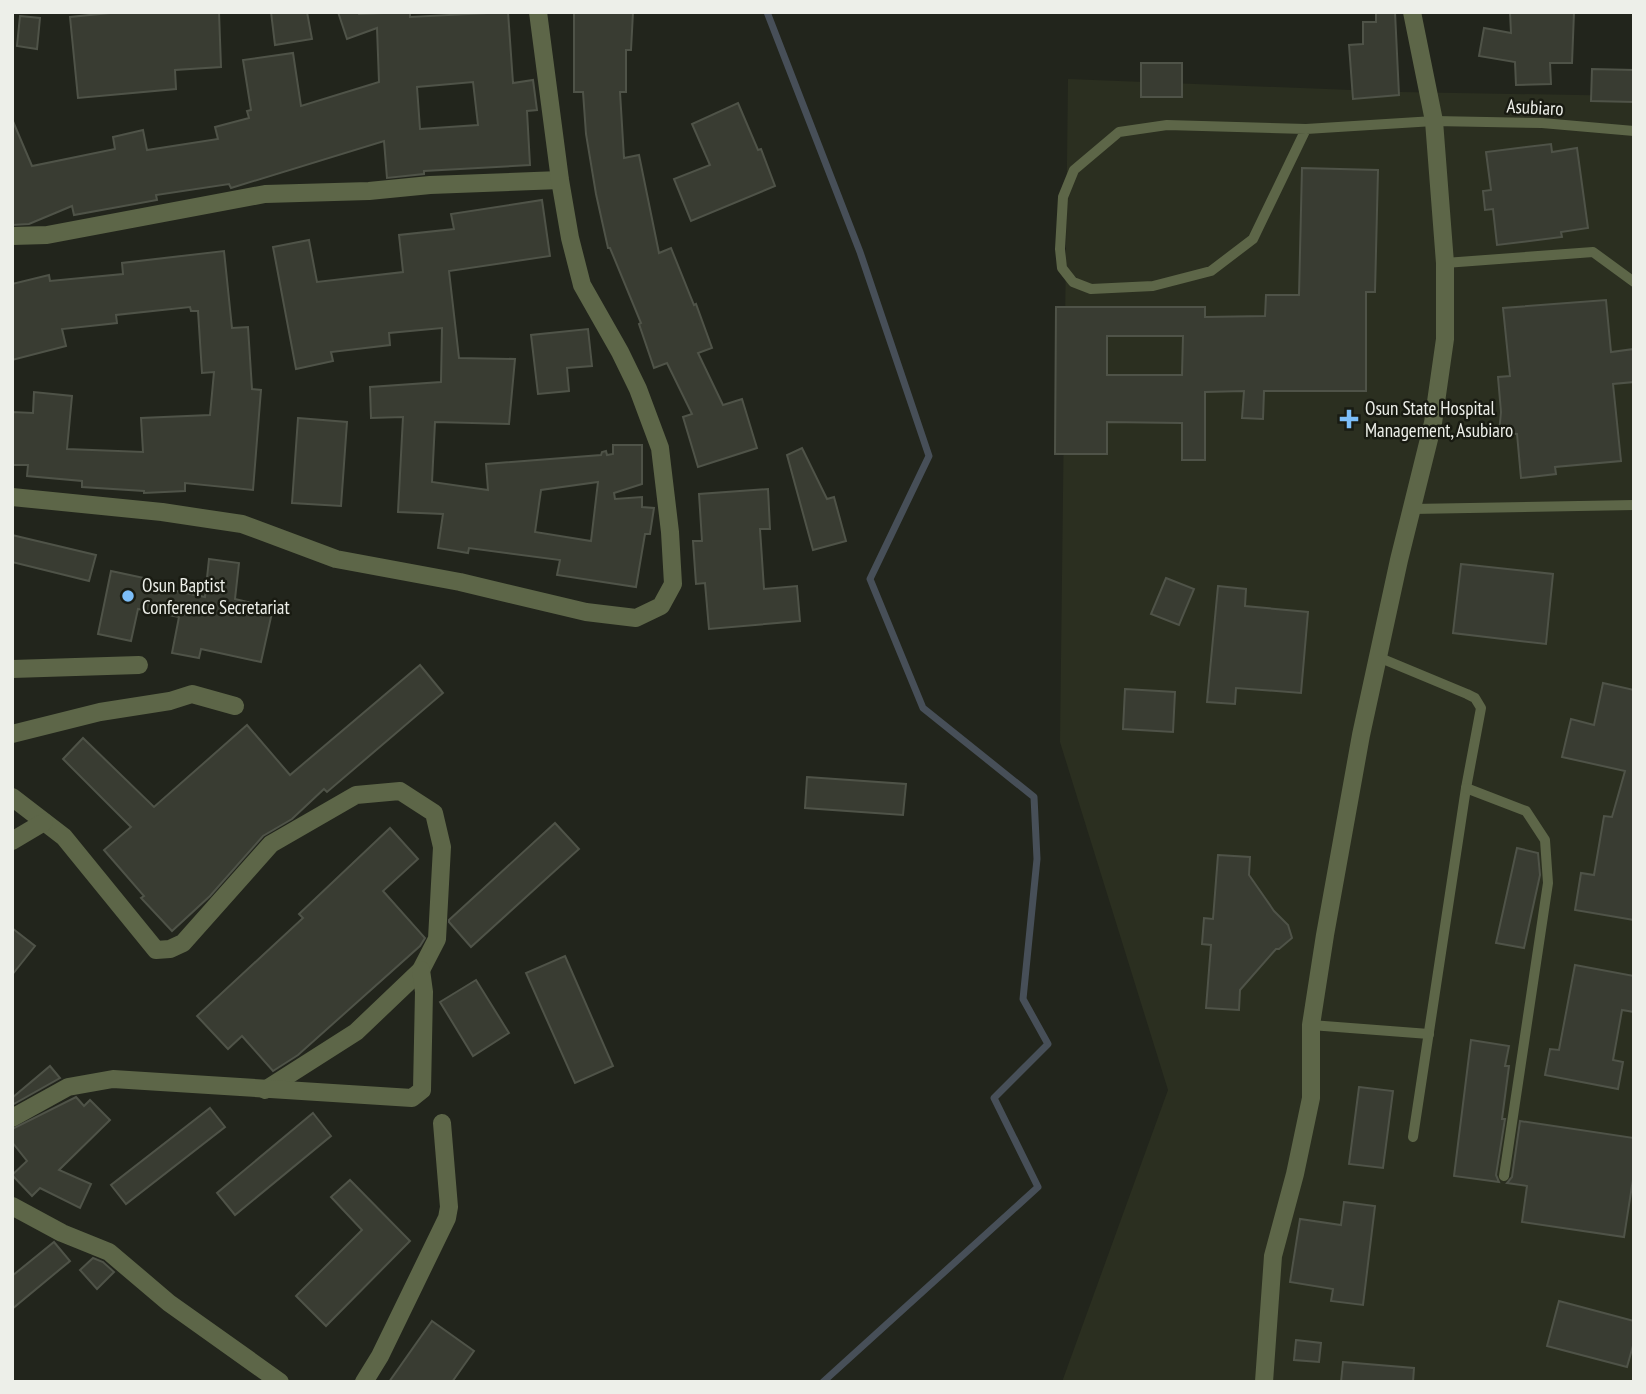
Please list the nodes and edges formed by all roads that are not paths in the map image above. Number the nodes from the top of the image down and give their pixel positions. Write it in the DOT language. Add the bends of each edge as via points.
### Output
graph roads {
  1 [pos="538,12"];
  2 [pos="1412,12"];
  3 [pos="1434,121"];
  4 [pos="1306,129"];
  5 [pos="1634,131"];
  6 [pos="560,180"];
  7 [pos="12,236"];
  8 [pos="1445,263"];
  9 [pos="1634,282"];
  10 [pos="12,497"];
  11 [pos="1634,505"];
  12 [pos="1412,509"];
  13 [pos="1378,657"];
  14 [pos="139,665"];
  15 [pos="12,669"];
  16 [pos="235,706"];
  17 [pos="12,734"];
  18 [pos="1466,788"];
  19 [pos="12,797"];
  20 [pos="44,822"];
  21 [pos="12,841"];
  22 [pos="421,970"];
  23 [pos="1311,1025"];
  24 [pos="1429,1034"];
  25 [pos="265,1090"];
  26 [pos="12,1118"];
  27 [pos="442,1123"];
  28 [pos="1412,1137"];
  29 [pos="1504,1176"];
  30 [pos="12,1206"];
  31 [pos="280,1382"];
  32 [pos="364,1382"];
  33 [pos="1264,1382"];
  1 -- 6 [label="street"];
  2 -- 3 [label="street"];
  3 -- 4 [label="lane, Asubiaro"];
  3 -- 5 [label="lane, Asubiaro"];
  3 -- 8 [label="street"];
  4 -- 4 [label="lane, Asubiaro" via="1253,239 1211,271 1153,286 1091,289 1073,282 1062,268 1063,197 1074,170 1119,132 1167,125"];
  6 -- 7 [label="street" via="265,194 47,235"];
  6 -- 10 [label="street" via="582,285 638,389 660,448 673,584 661,606 649,613 636,618 586,612 336,559 242,524"];
  8 -- 9 [label="lane" via="1593,251"];
  8 -- 12 [label="street" via="1446,339 1433,422"];
  11 -- 12 [label="lane"];
  12 -- 13 [label="street"];
  13 -- 18 [label="lane" via="1475,698 1480,708"];
  13 -- 23 [label="street"];
  14 -- 15 [label="street"];
  16 -- 17 [label="street" via="192,694"];
  18 -- 24 [label="lane"];
  18 -- 29 [label="lane" via="1526,811 1545,840 1548,883"];
  19 -- 20 [label="street"];
  20 -- 21 [label="street"];
  20 -- 22 [label="street" via="64,838 156,950 170,949 183,943 271,844 356,795 400,792 435,813 442,847 437,939"];
  22 -- 25 [label="street" via="356,1032"];
  22 -- 25 [label="street" via="422,1090 418,1095"];
  23 -- 24 [label="lane"];
  23 -- 33 [label="street" via="1311,1098 1273,1256"];
  24 -- 28 [label="lane"];
  25 -- 26 [label="street" via="113,1079 68,1087"];
  27 -- 32 [label="street" via="447,1218"];
  30 -- 31 [label="street" via="108,1252 169,1303"];
}
